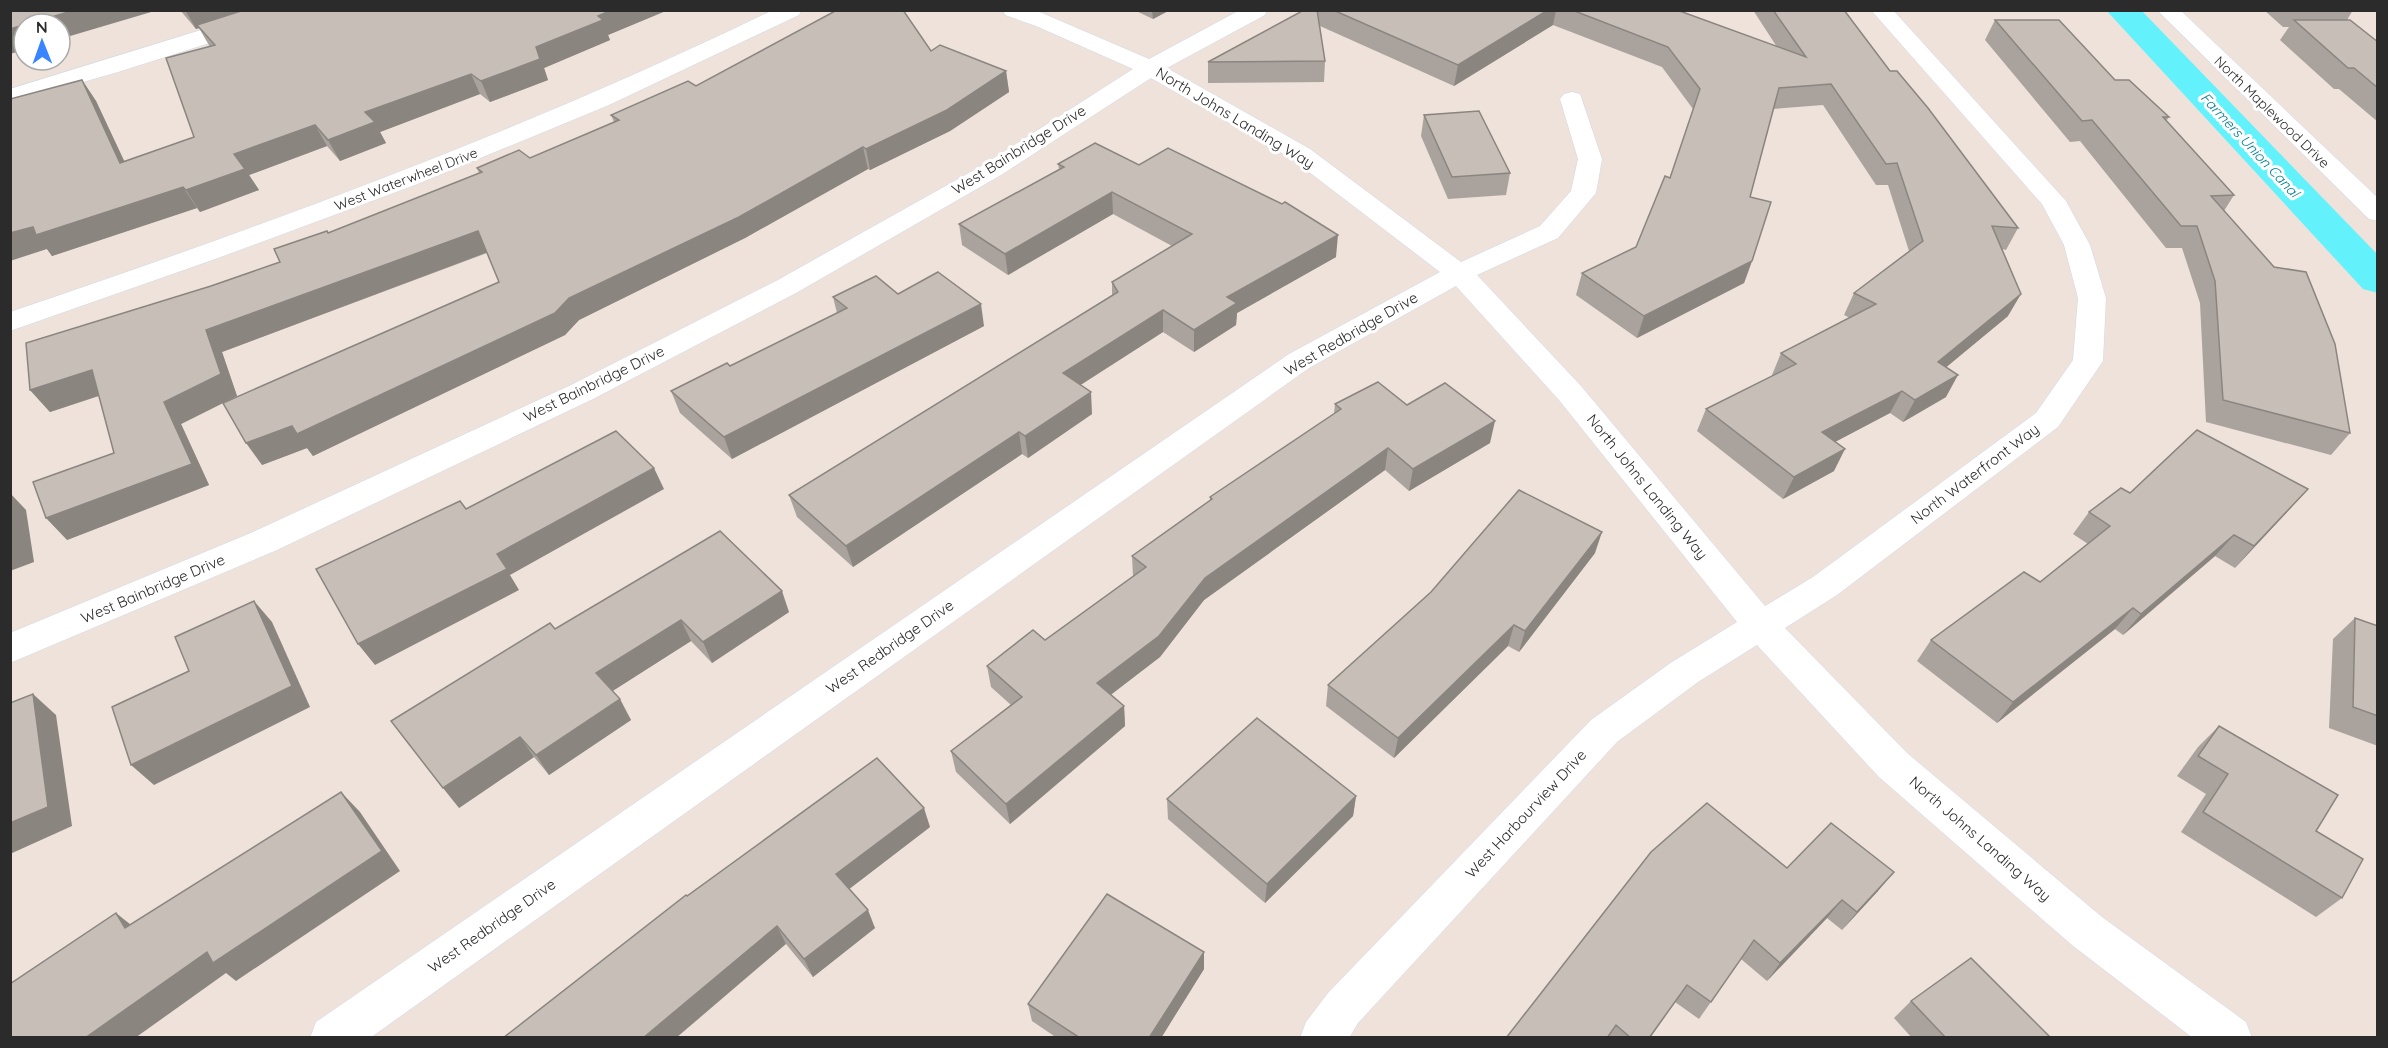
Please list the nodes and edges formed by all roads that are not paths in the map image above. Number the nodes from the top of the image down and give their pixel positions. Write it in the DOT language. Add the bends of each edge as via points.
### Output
graph roads {
  1 [pos="290,10"];
  2 [pos="791,10"];
  3 [pos="1013,10"];
  4 [pos="1257,10"];
  5 [pos="1881,10"];
  6 [pos="2167,10"];
  7 [pos="1150,68"];
  8 [pos="10,96"];
  9 [pos="1572,99"];
  10 [pos="2378,213"];
  11 [pos="1459,273"];
  12 [pos="10,322"];
  13 [pos="1761,626"];
  14 [pos="10,649"];
  15 [pos="332,1038"];
  16 [pos="1322,1038"];
  17 [pos="2230,1038"];
  1 -- 8 [label="street"];
  2 -- 12 [label="street, West Waterwheel Drive" via="495,144 234,245"];
  3 -- 7 [label="street, North Johns Landing Way"];
  4 -- 7 [label="street, West Bainbridge Drive"];
  5 -- 13 [label="street, North Waterfront Way" via="2053,201 2076,244 2092,298 2088,361 2047,420 1825,586"];
  6 -- 10 [label="street, North Maplewood Drive"];
  7 -- 11 [label="street, North Johns Landing Way" via="1301,154"];
  7 -- 14 [label="street, West Bainbridge Drive" via="971,181 786,287 582,392 265,541"];
  9 -- 11 [label="street, West Redbridge Drive" via="1590,159 1583,193 1549,232"];
  11 -- 13 [label="street, North Johns Landing Way" via="1570,393"];
  11 -- 15 [label="street, West Redbridge Drive" via="1299,361"];
  13 -- 16 [label="street, West Harbourview Drive" via="1685,672 1604,731 1343,1008"];
  13 -- 17 [label="street, North Johns Landing Way" via="1893,765 2087,931"];
}
